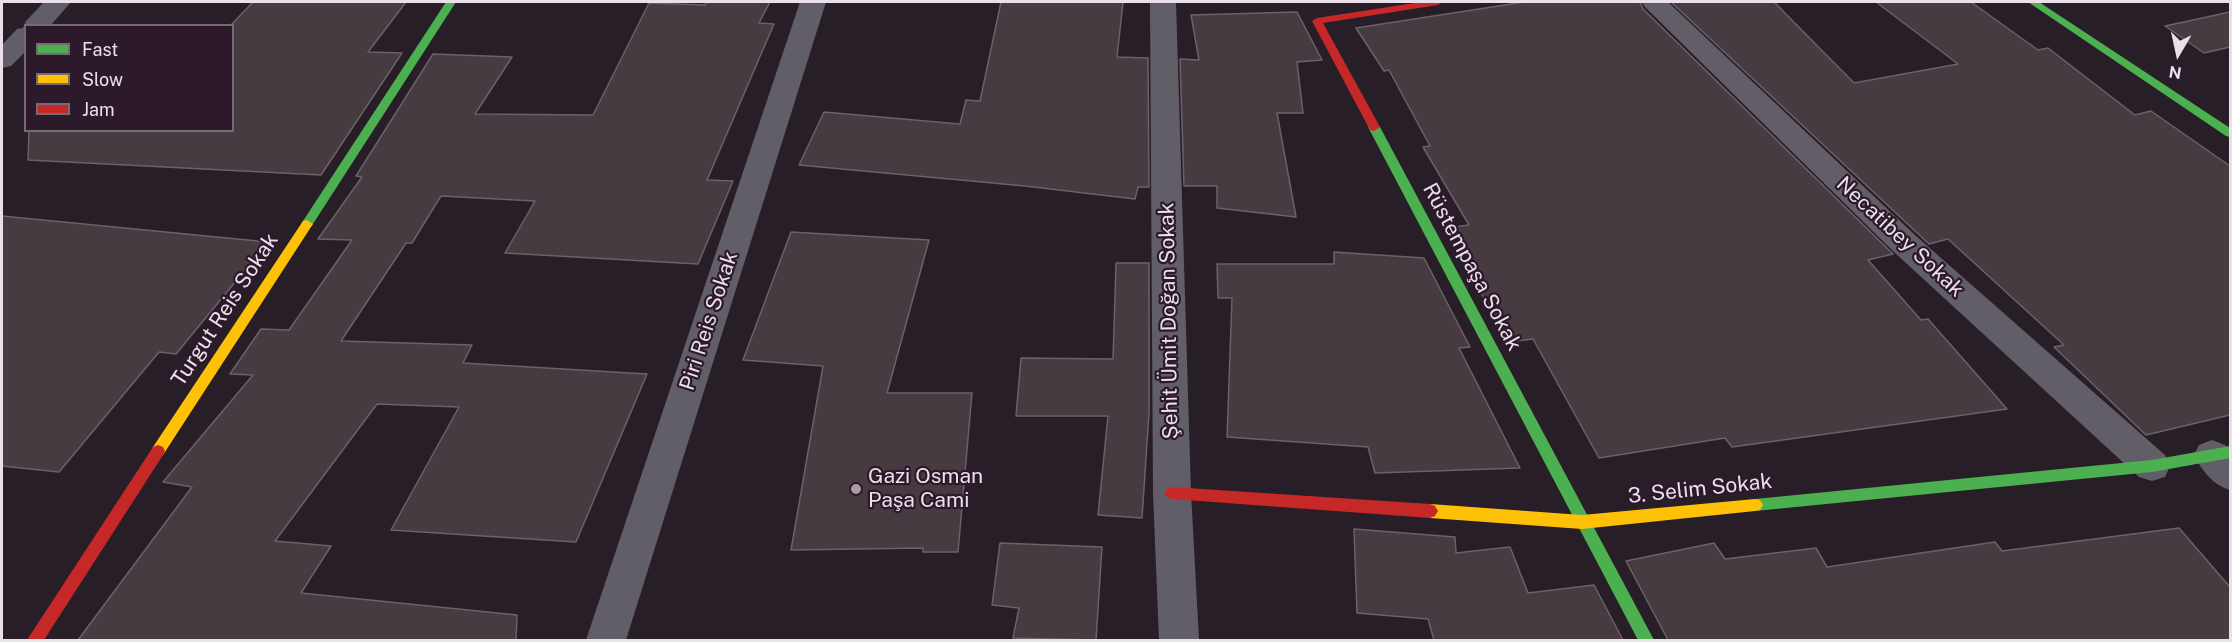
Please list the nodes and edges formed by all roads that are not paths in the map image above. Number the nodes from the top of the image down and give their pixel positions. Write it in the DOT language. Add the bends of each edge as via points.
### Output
graph roads {
  1 [pos="58,2"];
  2 [pos="451,2"];
  3 [pos="813,2"];
  4 [pos="1163,2"];
  5 [pos="1438,2"];
  6 [pos="1654,2"];
  7 [pos="2033,2"];
  8 [pos="37,24"];
  9 [pos="24,37"];
  10 [pos="2,60"];
  11 [pos="2230,133"];
  12 [pos="2224,460"];
  13 [pos="2152,466"];
  14 [pos="1172,493"];
  15 [pos="1582,522"];
  16 [pos="35,640"];
  17 [pos="606,640"];
  18 [pos="1179,640"];
  19 [pos="1646,640"];
  1 -- 8 [label="street"];
  2 -- 16 [label="street, Turgut Reis Sokak"];
  3 -- 17 [label="street, Piri Reis Sokak"];
  4 -- 14 [label="street, Şehit Ümit Doğan Sokak"];
  5 -- 15 [label="street, Rüstempaşa Sokak" via="1317,21"];
  6 -- 13 [label="street, Necatibey Sokak" via="1905,244"];
  7 -- 11 [label="street"];
  9 -- 10 [label="street"];
  12 -- 13 [label="street, 3. Selim Sokak"];
  13 -- 15 [label="street, 3. Selim Sokak"];
  14 -- 15 [label="street, 3. Selim Sokak"];
  14 -- 18 [label="street, Şehit Ümit Doğan Sokak"];
  15 -- 19 [label="street, Rüstempaşa Sokak"];
}
